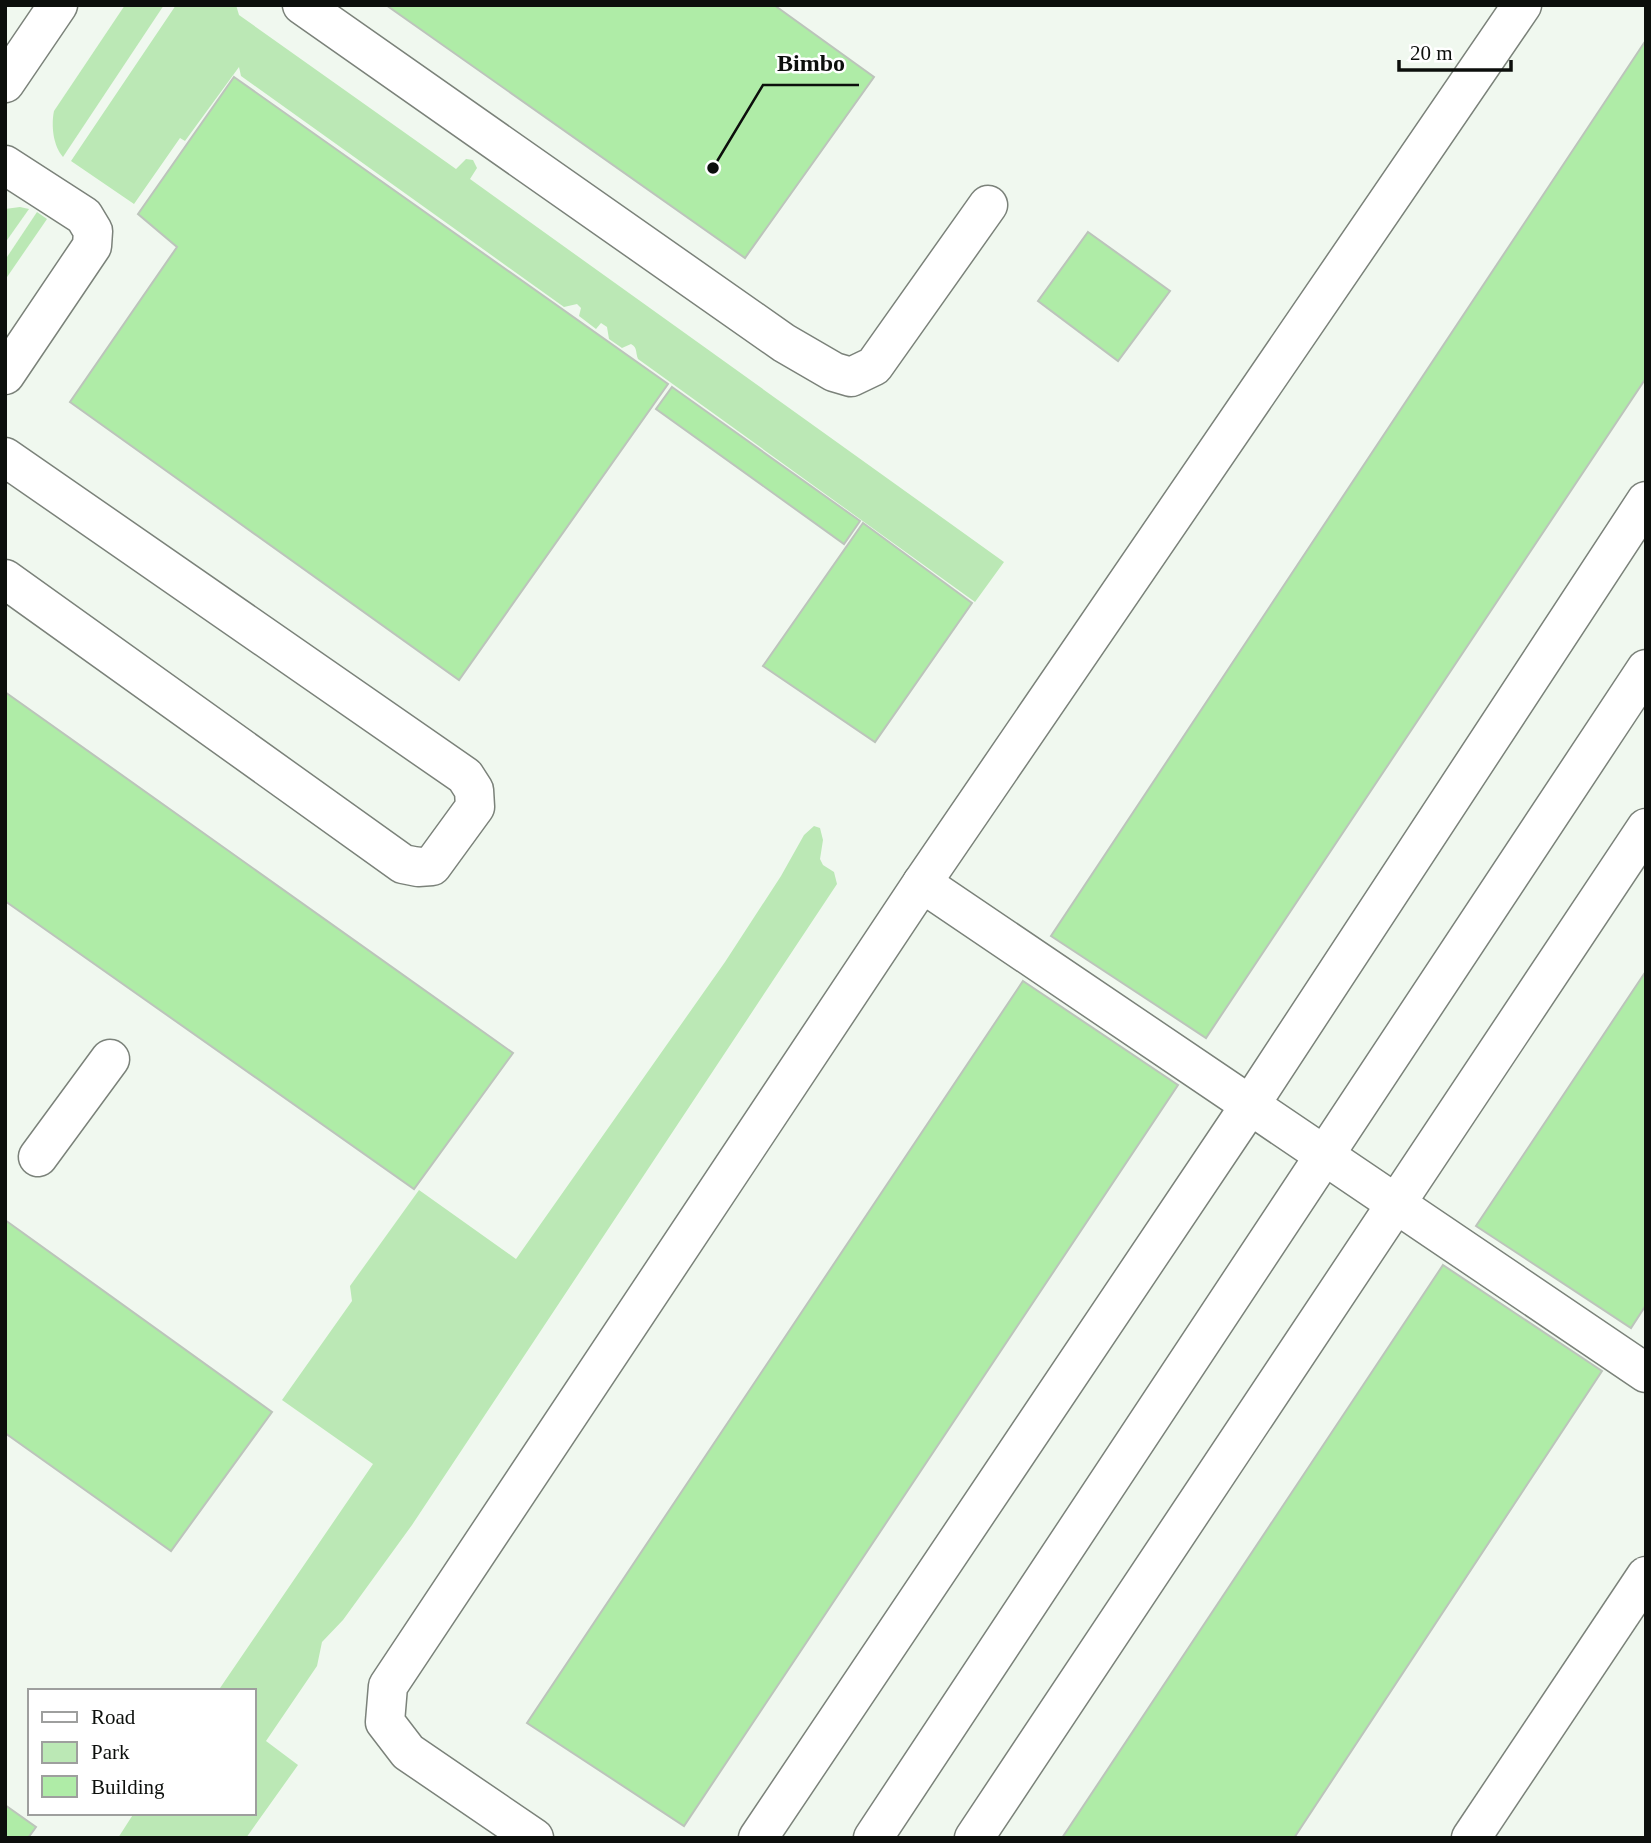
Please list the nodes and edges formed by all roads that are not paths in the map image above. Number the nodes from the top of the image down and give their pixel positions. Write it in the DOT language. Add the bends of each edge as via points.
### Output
graph roads {
  1 [pos="58,5"];
  2 [pos="302,5"];
  3 [pos="1522,5"];
  4 [pos="5,83"];
  5 [pos="5,165"];
  6 [pos="988,205"];
  7 [pos="5,375"];
  8 [pos="5,457"];
  9 [pos="1646,501"];
  10 [pos="5,579"];
  11 [pos="1646,669"];
  12 [pos="1646,828"];
  13 [pos="922,883"];
  14 [pos="110,1059"];
  15 [pos="1250,1105"];
  16 [pos="1325,1155"];
  17 [pos="38,1157"];
  18 [pos="1395,1203"];
  19 [pos="1646,1373"];
  20 [pos="1646,1576"];
  21 [pos="534,1838"];
  22 [pos="758,1838"];
  23 [pos="873,1838"];
  24 [pos="974,1838"];
  25 [pos="1471,1838"];
  1 -- 4 [label="main road"];
  2 -- 6 [label="main road" via="784,343 850,377 874,366"];
  3 -- 13 [label="main road"];
  5 -- 7 [label="main road" via="84,216 93,231 92,246"];
  8 -- 10 [label="main road" via="465,776 474,790 475,807 432,866 402,864"];
  9 -- 15 [label="main road"];
  11 -- 16 [label="main road"];
  12 -- 18 [label="main road"];
  13 -- 15 [label="main road"];
  13 -- 21 [label="main road" via="388,1686 385,1722 408,1752"];
  14 -- 17 [label="main road"];
  15 -- 16 [label="main road"];
  15 -- 22 [label="main road"];
  16 -- 18 [label="main road"];
  16 -- 23 [label="main road"];
  18 -- 19 [label="main road"];
  18 -- 24 [label="main road"];
  20 -- 25 [label="main road"];
}
